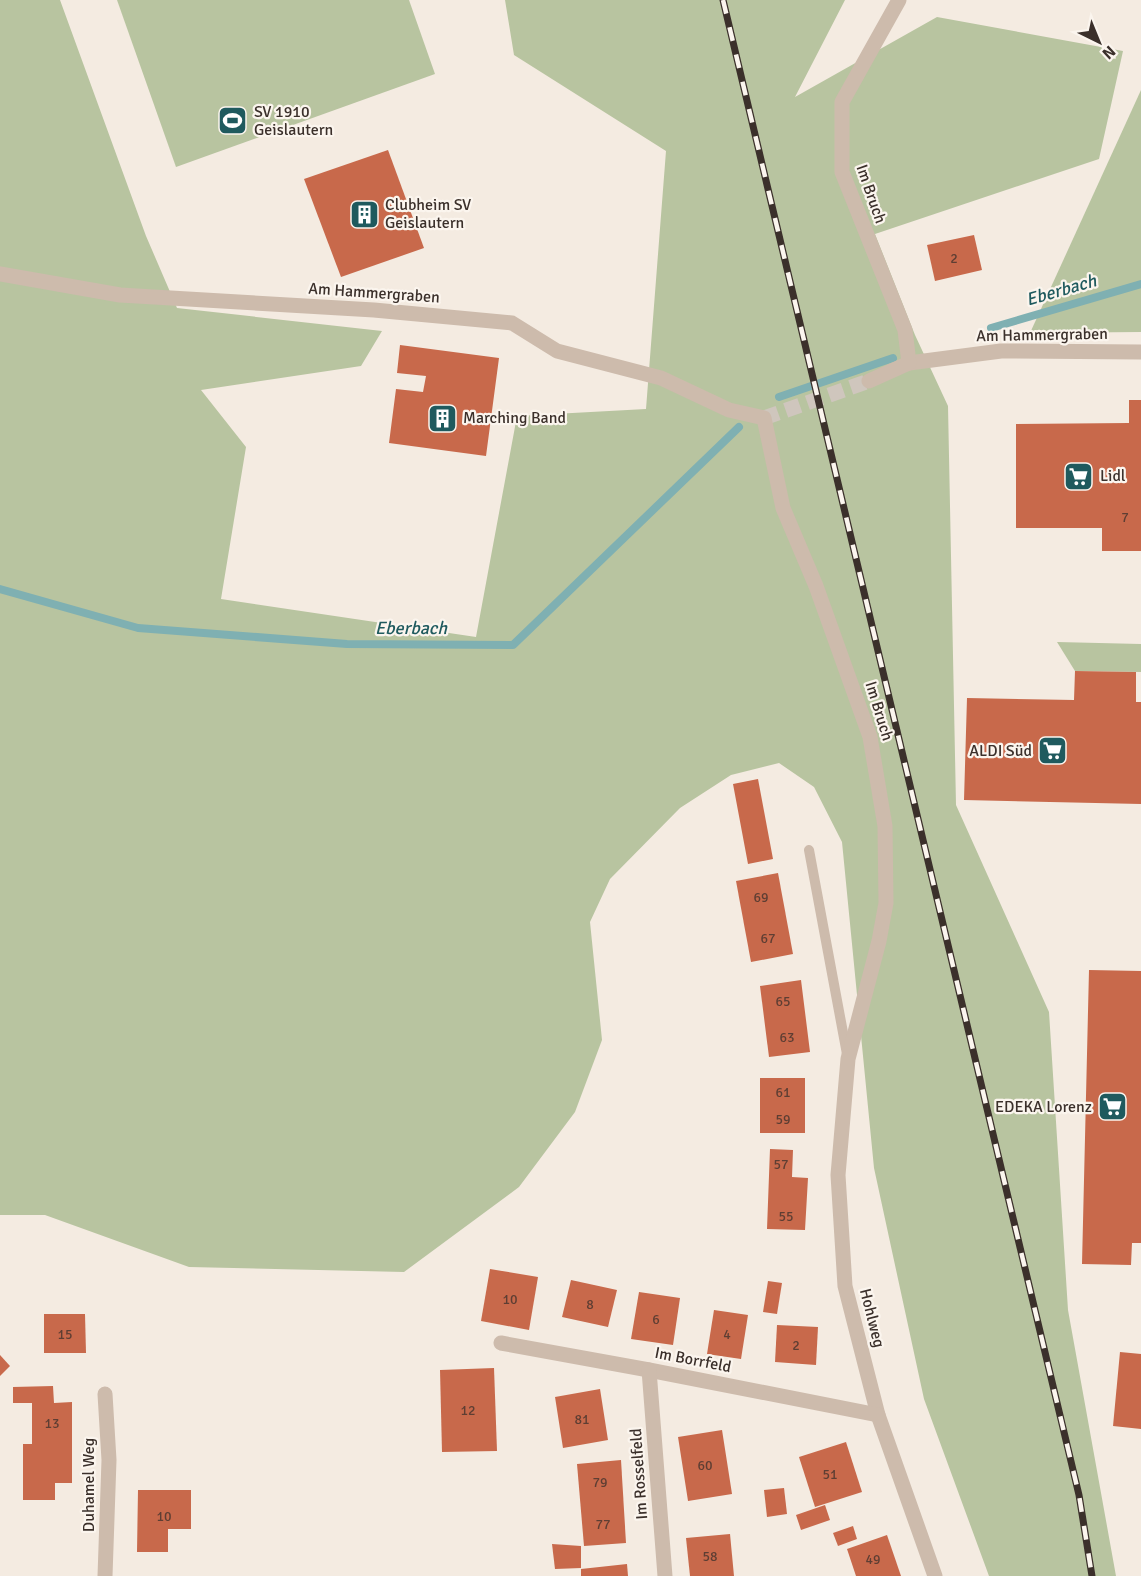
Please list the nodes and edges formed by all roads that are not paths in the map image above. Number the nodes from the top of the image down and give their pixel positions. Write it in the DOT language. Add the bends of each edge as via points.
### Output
graph roads {
  1 [pos="899,0"];
  2 [pos="0,274"];
  3 [pos="1141,352"];
  4 [pos="909,363"];
  5 [pos="869,381"];
  6 [pos="729,410"];
  7 [pos="809,850"];
  8 [pos="848,1059"];
  9 [pos="501,1343"];
  10 [pos="649,1370"];
  11 [pos="105,1394"];
  12 [pos="878,1415"];
  13 [pos="105,1576"];
  14 [pos="665,1576"];
  15 [pos="934,1576"];
  1 -- 4 [label="street, Im Bruch" via="842,102 842,172 905,330"];
  2 -- 6 [label="street, Am Hammergraben" via="120,294 512,322 556,351 661,378"];
  3 -- 4 [label="street, Am Hammergraben" via="1001,351"];
  4 -- 5 [label="street"];
  6 -- 8 [label="street, Im Bruch" via="764,418 783,508 816,586 870,737 885,826 886,903"];
  7 -- 8 [label="lane"];
  8 -- 12 [label="street, Hohlweg" via="838,1175 845,1286"];
  9 -- 10 [label="street, Im Borrfeld"];
  10 -- 12 [label="street, Im Borrfeld"];
  10 -- 14 [label="street, Im Rosselfeld"];
  11 -- 13 [label="street, Duhamel Weg" via="109,1460"];
  12 -- 15 [label="street, Hohlweg"];
}
